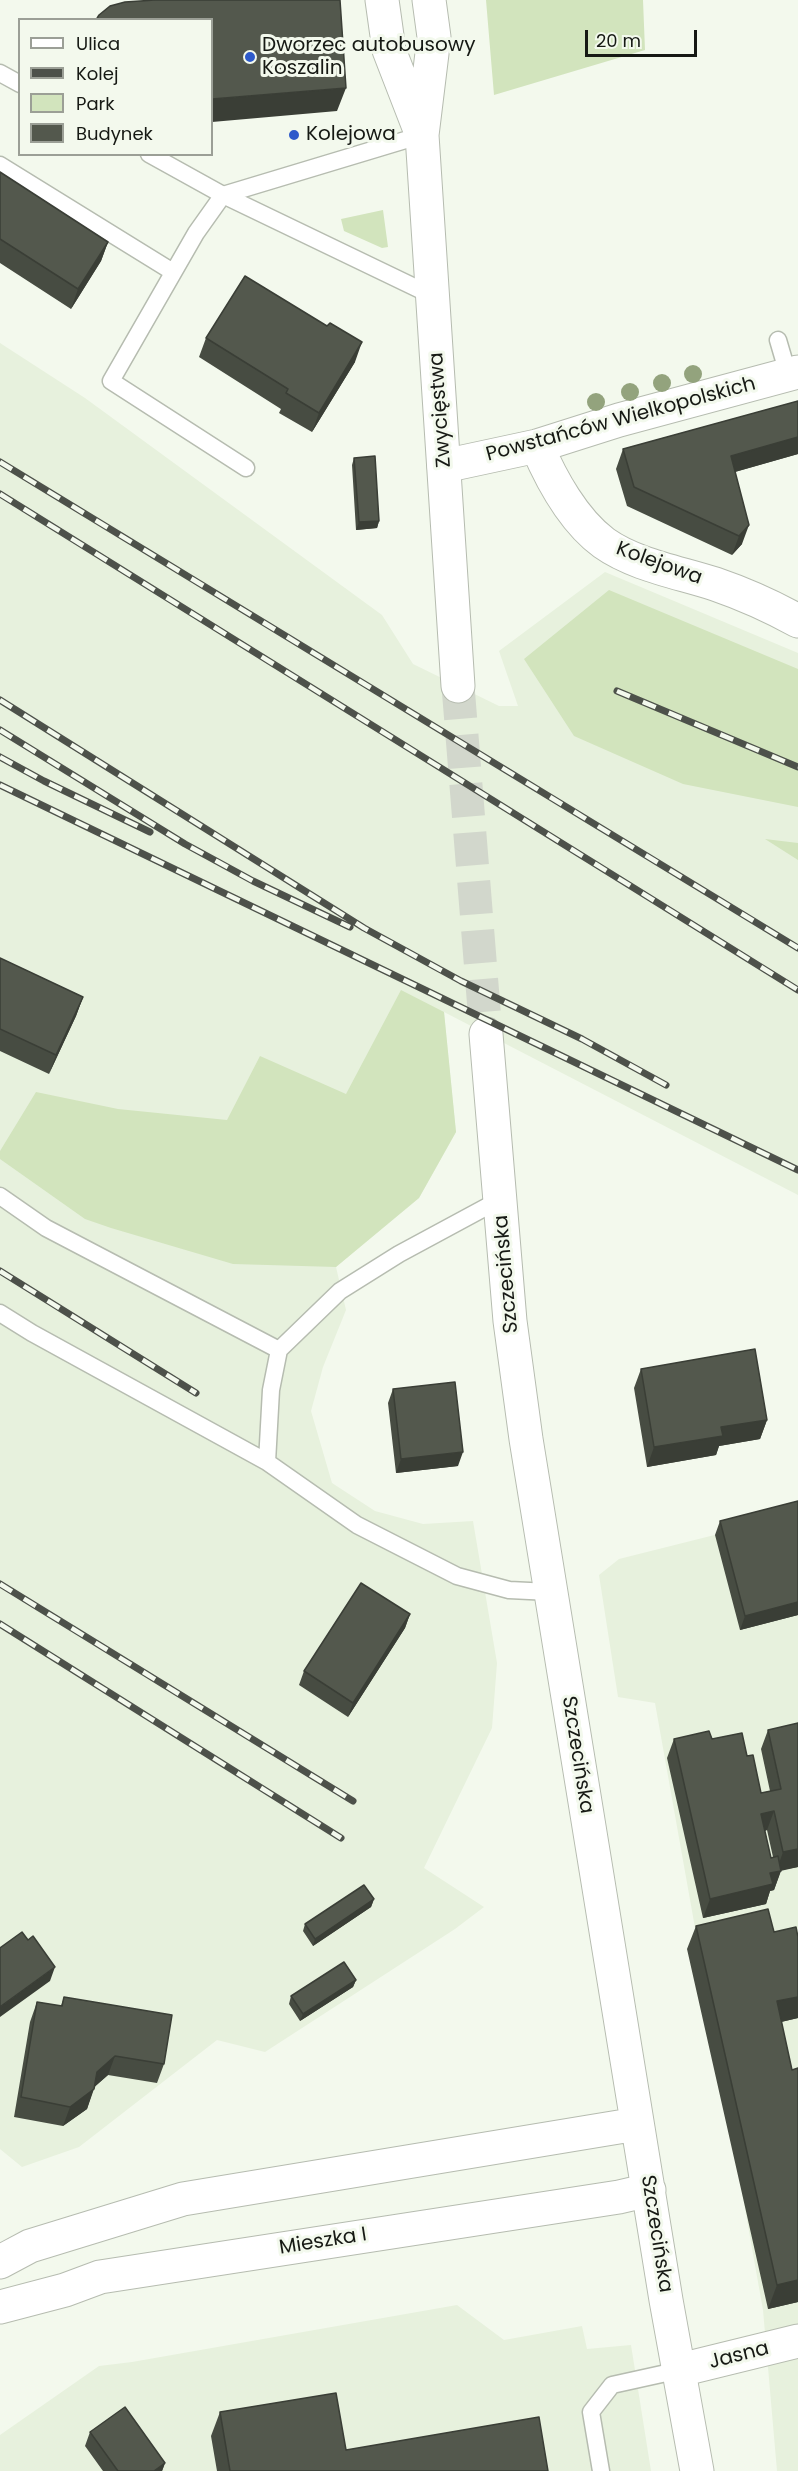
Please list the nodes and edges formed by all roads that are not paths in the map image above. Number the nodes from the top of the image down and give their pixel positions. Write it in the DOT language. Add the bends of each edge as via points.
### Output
graph roads {
  1 [pos="382,0"];
  2 [pos="429,0"];
  3 [pos="0,74"];
  4 [pos="18,83"];
  5 [pos="422,135"];
  6 [pos="153,156"];
  7 [pos="0,165"];
  8 [pos="223,195"];
  9 [pos="173,272"];
  10 [pos="434,296"];
  11 [pos="778,340"];
  12 [pos="793,373"];
  13 [pos="537,446"];
  14 [pos="444,466"];
  15 [pos="246,468"];
  16 [pos="759,599"];
  17 [pos="798,604"];
  18 [pos="798,621"];
  19 [pos="458,686"];
  20 [pos="486,1034"];
  21 [pos="0,1197"];
  22 [pos="501,1199"];
  23 [pos="0,1313"];
  24 [pos="279,1350"];
  25 [pos="267,1462"];
  26 [pos="550,1592"];
  27 [pos="638,2124"];
  28 [pos="649,2190"];
  29 [pos="0,2262"];
  30 [pos="0,2307"];
  31 [pos="798,2341"];
  32 [pos="680,2370"];
  33 [pos="601,2471"];
  34 [pos="697,2471"];
  1 -- 5 [label="street, Zwycięstwa" via="389,51"];
  2 -- 5 [label="street, Zwycięstwa" via="434,37"];
  3 -- 4 [label="lane"];
  5 -- 8 [label="lane"];
  5 -- 10 [label="street, Zwycięstwa"];
  6 -- 8 [label="lane"];
  7 -- 9 [label="lane"];
  8 -- 9 [label="lane"];
  8 -- 10 [label="lane"];
  9 -- 15 [label="lane" via="111,381"];
  10 -- 14 [label="street, Zwycięstwa"];
  11 -- 12 [label="lane"];
  12 -- 13 [label="street, Powstańców Wielkopolskich"];
  13 -- 14 [label="street, Powstańców Wielkopolskich"];
  13 -- 16 [label="street, Kolejowa" via="550,477 604,543 668,571"];
  14 -- 19 [label="street, Zwycięstwa"];
  16 -- 17 [label="street, Kolejowa"];
  16 -- 18 [label="street, Kolejowa"];
  20 -- 22 [label="street, Szczecińska"];
  21 -- 24 [label="lane" via="46,1228"];
  22 -- 24 [label="lane" via="340,1291"];
  22 -- 26 [label="street, Szczecińska" via="510,1321"];
  23 -- 25 [label="lane"];
  24 -- 25 [label="lane" via="271,1390"];
  25 -- 26 [label="lane" via="357,1525 457,1576 509,1590"];
  26 -- 27 [label="street, Szczecińska"];
  27 -- 28 [label="street, Szczecińska"];
  27 -- 29 [label="street" via="183,2199 30,2246"];
  28 -- 30 [label="street, Mieszka I" via="100,2277"];
  28 -- 32 [label="street, Szczecińska"];
  31 -- 32 [label="street, Jasna"];
  32 -- 33 [label="lane" via="612,2385 591,2412"];
  32 -- 34 [label="street, Szczecińska"];
}
